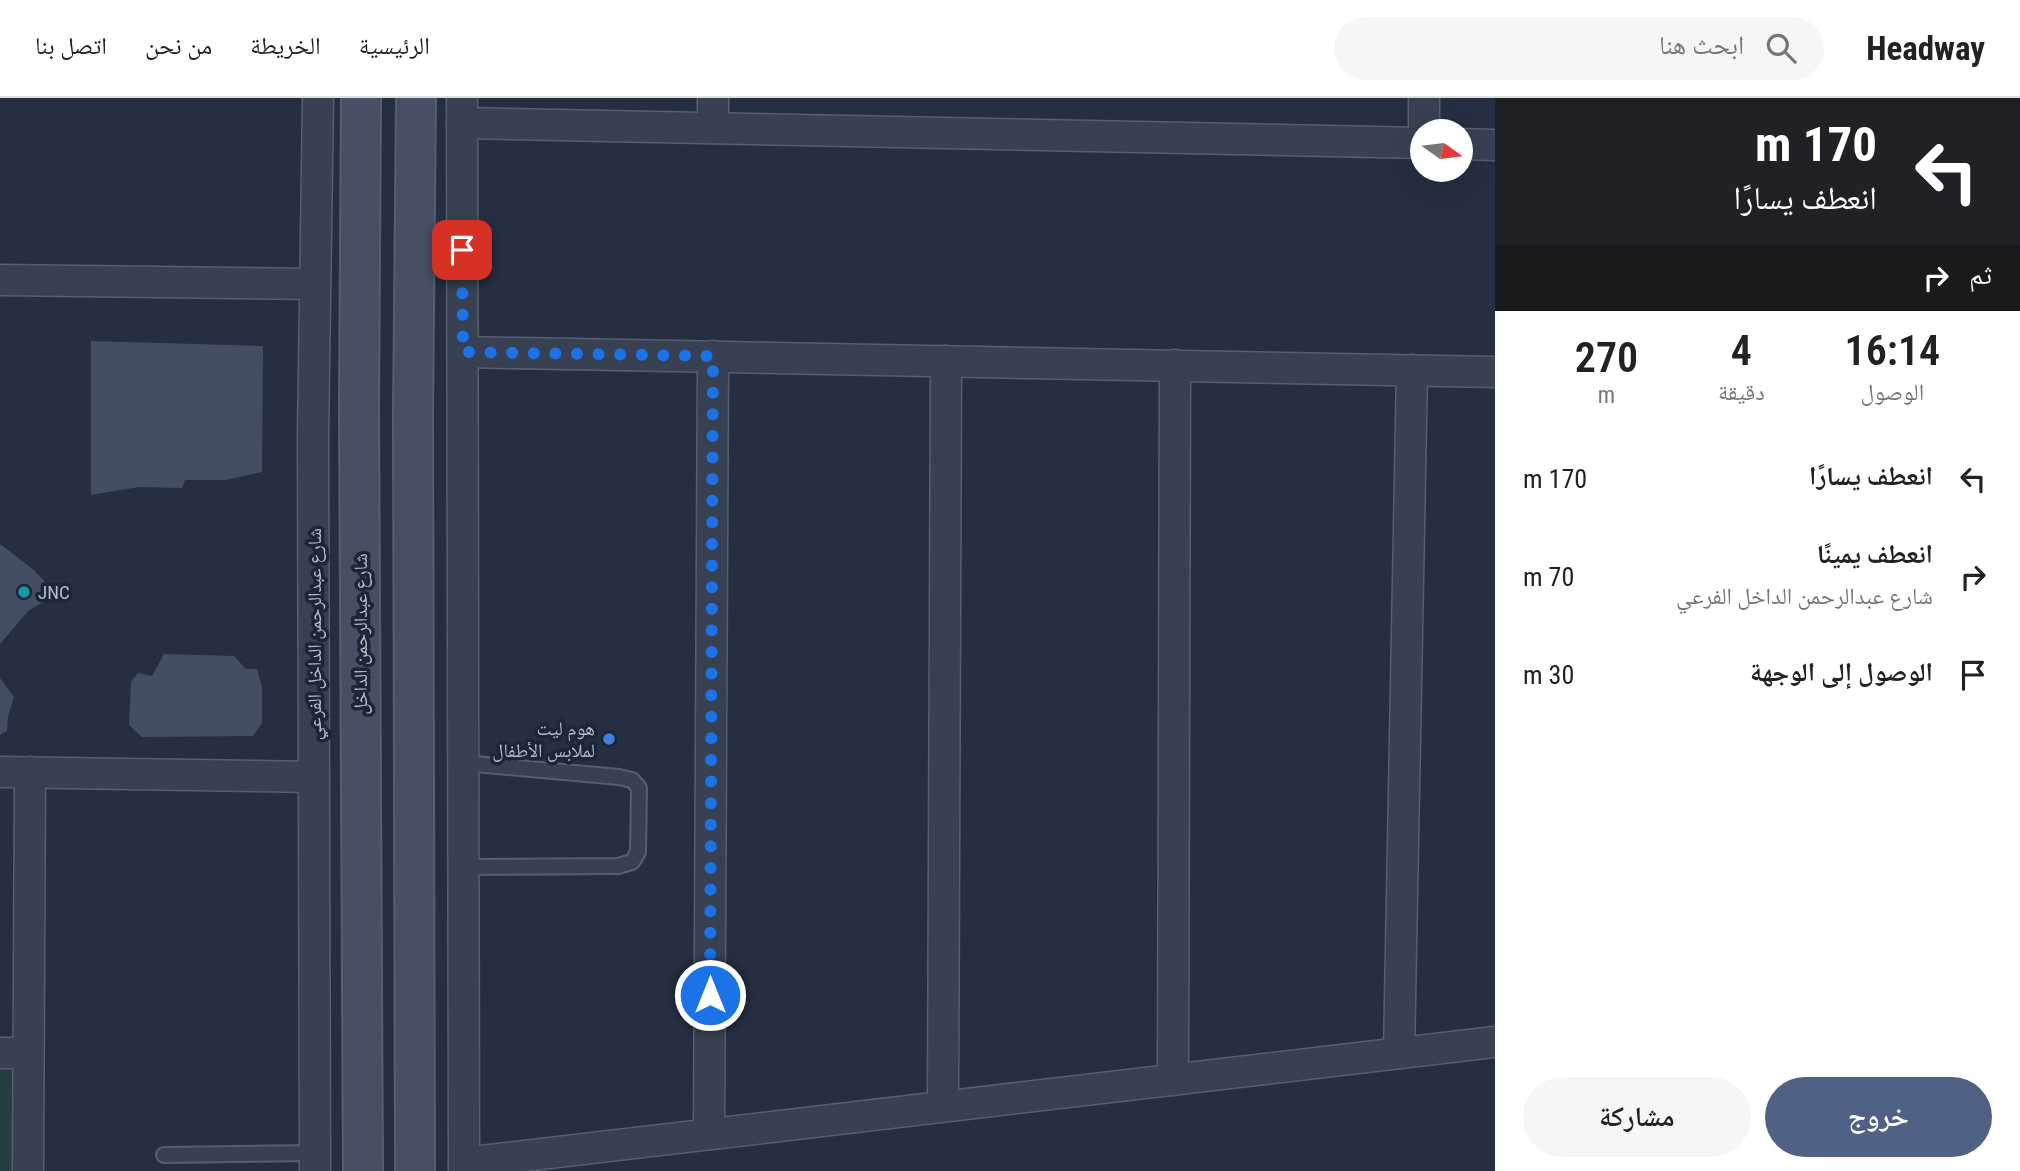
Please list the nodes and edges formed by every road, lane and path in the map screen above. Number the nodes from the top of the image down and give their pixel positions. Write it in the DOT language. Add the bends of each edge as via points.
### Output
graph roads {
  1 [pos="318,98"];
  2 [pos="361,98"];
  3 [pos="415,98"];
  4 [pos="713,98"];
  5 [pos="1424,98"];
  6 [pos="462,111"];
  7 [pos="1424,119"];
  8 [pos="713,128"];
  9 [pos="1410,144"];
  10 [pos="1474,144"];
  11 [pos="1495,145"];
  12 [pos="0,280"];
  13 [pos="315,284"];
  14 [pos="463,352"];
  15 [pos="713,356"];
  16 [pos="946,361"];
  17 [pos="1175,365"];
  18 [pos="1412,370"];
  19 [pos="1495,372"];
  20 [pos="359,408"];
  21 [pos="413,413"];
  22 [pos="464,763"];
  23 [pos="0,772"];
  24 [pos="30,772"];
  25 [pos="314,777"];
  26 [pos="464,867"];
  27 [pos="1495,1042"];
  28 [pos="14,1053"];
  29 [pos="1399,1053"];
  30 [pos="1172,1080"];
  31 [pos="943,1107"];
  32 [pos="709,1134"];
  33 [pos="164,1154"];
  34 [pos="315,1162"];
  35 [pos="464,1167"];
  36 [pos="28,1171"];
  37 [pos="363,1171"];
  38 [pos="415,1171"];
  1 -- 13 [label="street, شارع عبدالرحمن الداخل الفرعي"];
  2 -- 20 [label="main road, شارع عبدالرحمن الداخل"];
  3 -- 21 [label="main road"];
  4 -- 8 [label="street"];
  5 -- 7 [label="street"];
  6 -- 8 [label="street"];
  6 -- 14 [label="street"];
  8 -- 9 [label="street"];
  10 -- 11 [label="street"];
  12 -- 13 [label="street"];
  13 -- 25 [label="street, شارع عبدالرحمن الداخل الفرعي"];
  14 -- 15 [label="street"];
  14 -- 22 [label="street"];
  15 -- 16 [label="street"];
  15 -- 32 [label="street"];
  16 -- 17 [label="street"];
  16 -- 31 [label="street"];
  17 -- 18 [label="street"];
  17 -- 30 [label="street"];
  18 -- 19 [label="street"];
  18 -- 29 [label="street"];
  20 -- 21 [label="main road"];
  20 -- 37 [label="main road, شارع عبدالرحمن الداخل"];
  21 -- 38 [label="main road"];
  22 -- 26 [label="street"];
  22 -- 26 [label="lane" via="619,777 632,780 639,788 638,852 632,862 618,866"];
  23 -- 24 [label="street"];
  24 -- 25 [label="street"];
  24 -- 28 [label="street"];
  25 -- 34 [label="street, شارع عبدالرحمن الداخل الفرعي"];
  26 -- 35 [label="street"];
  27 -- 29 [label="street"];
  28 -- 36 [label="street"];
  29 -- 30 [label="street"];
  30 -- 31 [label="street"];
  31 -- 32 [label="street"];
  32 -- 35 [label="street"];
  33 -- 34 [label="lane"];
}
